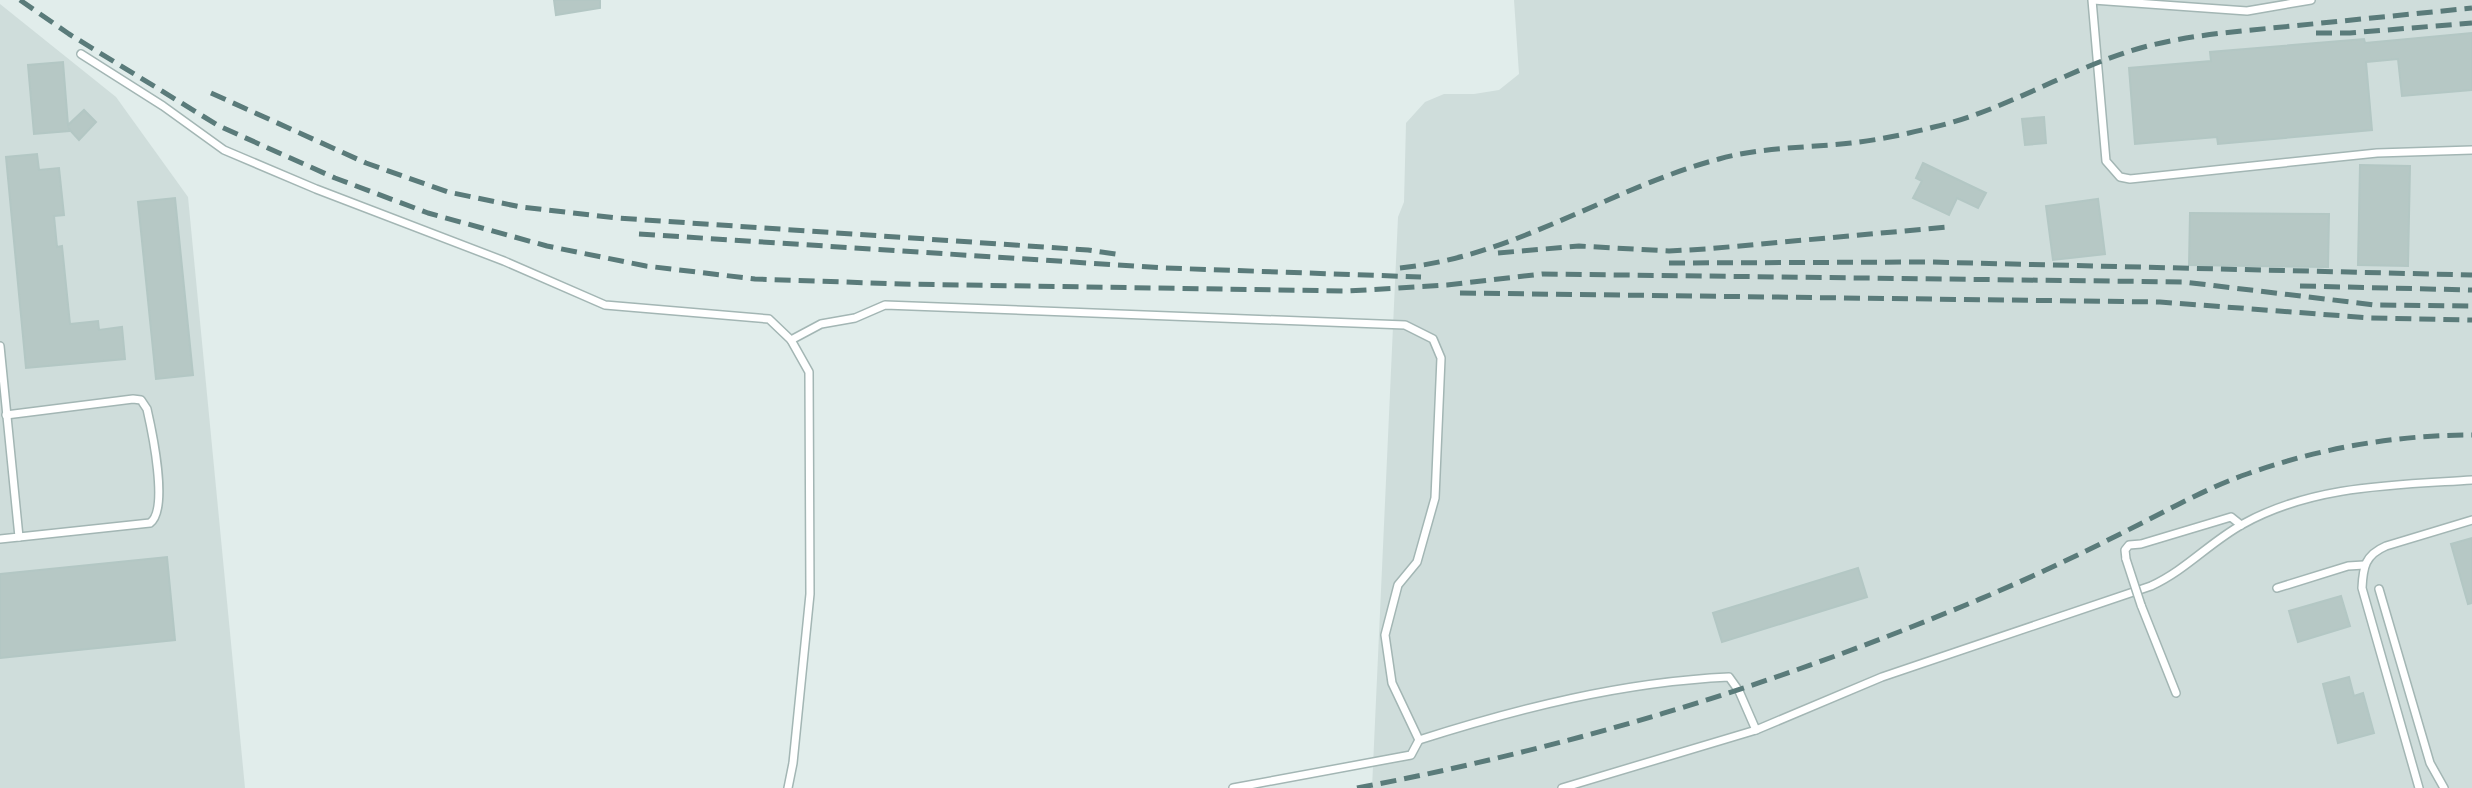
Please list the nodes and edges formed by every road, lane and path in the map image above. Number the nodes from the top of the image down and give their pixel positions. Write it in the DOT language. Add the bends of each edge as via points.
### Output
graph roads {
  1 [pos="2092,0"];
  2 [pos="2311,0"];
  3 [pos="81,54"];
  4 [pos="2472,150"];
  5 [pos="791,340"];
  6 [pos="0,346"];
  7 [pos="6,415"];
  8 [pos="2472,480"];
  9 [pos="2472,520"];
  10 [pos="2241,525"];
  11 [pos="19,537"];
  12 [pos="0,539"];
  13 [pos="2364,565"];
  14 [pos="2277,588"];
  15 [pos="2379,589"];
  16 [pos="2176,693"];
  17 [pos="1756,730"];
  18 [pos="1419,740"];
  19 [pos="788,788"];
  20 [pos="1233,788"];
  21 [pos="1562,788"];
  22 [pos="2419,788"];
  23 [pos="2444,788"];
  1 -- 2 [label="lane" via="2247,11"];
  1 -- 4 [label="lane" via="2106,161 2120,177 2377,153"];
  3 -- 5 [label="lane" via="224,150 316,189 605,305 769,319"];
  5 -- 18 [label="lane" via="821,324 885,305 1405,325 1433,339 1441,358 1435,498 1417,562 1398,585 1385,635 1392,683"];
  5 -- 19 [label="lane" via="809,372 810,594"];
  6 -- 7 [label="lane"];
  7 -- 11 [label="lane"];
  7 -- 11 [label="lane" via="141,400 149,417 158,478 159,511 150,523"];
  8 -- 10 [label="lane" via="2346,490"];
  9 -- 13 [label="lane" via="2386,546"];
  10 -- 16 [label="lane, bridge" via="2231,517 2125,550"];
  10 -- 17 [label="lane" via="2187,567 2151,586 1882,677"];
  11 -- 12 [label="lane"];
  13 -- 14 [label="lane"];
  13 -- 22 [label="lane" via="2362,588"];
  15 -- 23 [label="lane" via="2430,763"];
  17 -- 18 [label="lane" via="1729,677 1583,694"];
  17 -- 21 [label="lane"];
  18 -- 20 [label="lane" via="1411,755"];
}
